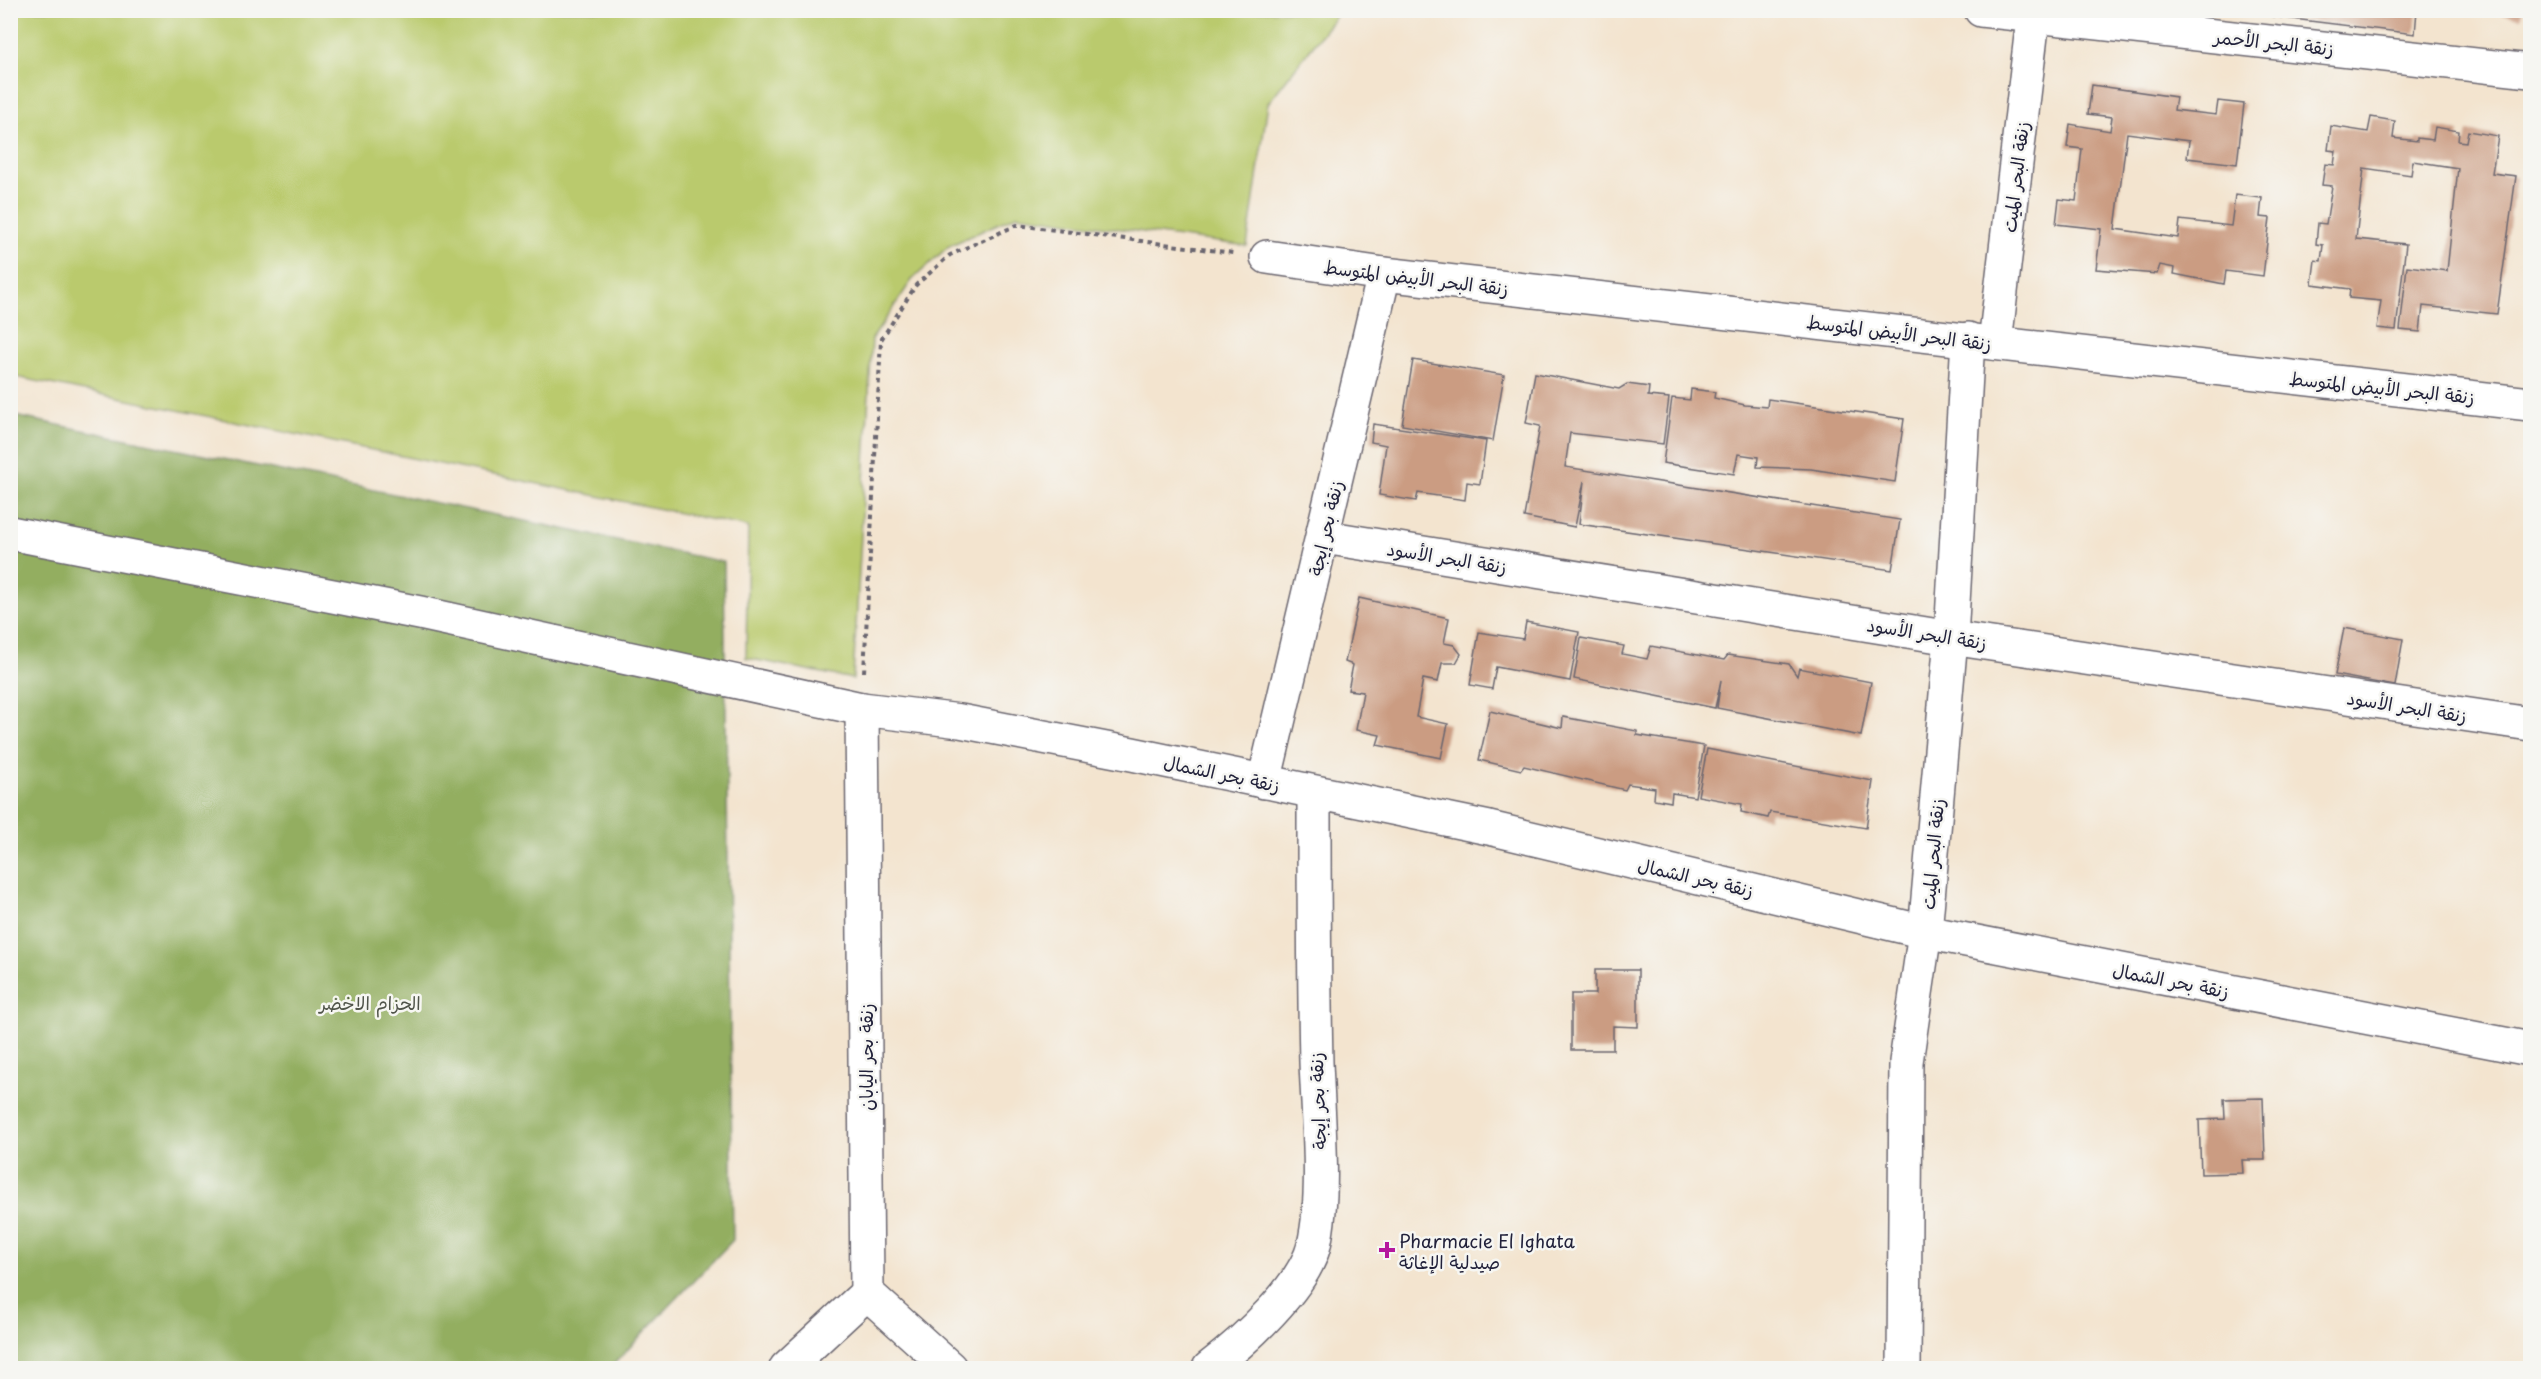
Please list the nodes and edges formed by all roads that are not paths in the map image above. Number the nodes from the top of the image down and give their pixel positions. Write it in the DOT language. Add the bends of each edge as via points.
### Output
graph roads {
  1 [pos="1981,10"];
  2 [pos="2033,13"];
  3 [pos="2530,71"];
  4 [pos="1268,257"];
  5 [pos="1384,274"];
  6 [pos="1982,341"];
  7 [pos="2530,404"];
  8 [pos="10,533"];
  9 [pos="1324,537"];
  10 [pos="1951,638"];
  11 [pos="862,709"];
  12 [pos="2530,724"];
  13 [pos="1264,782"];
  14 [pos="1314,794"];
  15 [pos="1925,932"];
  16 [pos="2530,1049"];
  17 [pos="867,1293"];
  18 [pos="786,1368"];
  19 [pos="950,1368"];
  20 [pos="1209,1368"];
  21 [pos="1904,1368"];
  1 -- 2 [label="street, زنقة البحر الأحمر"];
  2 -- 3 [label="street, زنقة البحر الأحمر"];
  2 -- 6 [label="street, زنقة البحر الميت"];
  4 -- 5 [label="street, زنقة البحر الأبيض المتوسط"];
  5 -- 6 [label="street, زنقة البحر الأبيض المتوسط"];
  5 -- 9 [label="street, زنقة بحر إيجة"];
  6 -- 7 [label="street, زنقة البحر الأبيض المتوسط"];
  6 -- 10 [label="street, زنقة البحر الميت"];
  8 -- 11 [label="street, زنقة بحر الشمال" via="420,613"];
  9 -- 10 [label="street, زنقة البحر الأسود"];
  9 -- 13 [label="street, زنقة بحر إيجة"];
  10 -- 12 [label="street, زنقة البحر الأسود"];
  10 -- 15 [label="street, زنقة البحر الميت"];
  11 -- 13 [label="street, زنقة بحر الشمال" via="960,722"];
  11 -- 17 [label="street, زنقة بحر اليابان"];
  13 -- 14 [label="street, زنقة بحر الشمال"];
  14 -- 15 [label="street, زنقة بحر الشمال" via="1489,828"];
  14 -- 20 [label="street, زنقة بحر إيجة" via="1319,1175 1314,1246 1297,1280 1271,1311"];
  15 -- 16 [label="street, زنقة بحر الشمال"];
  15 -- 21 [label="street, زنقة البحر الميت" via="1906,1062"];
  17 -- 18 [label="street"];
  17 -- 19 [label="street"];
}
